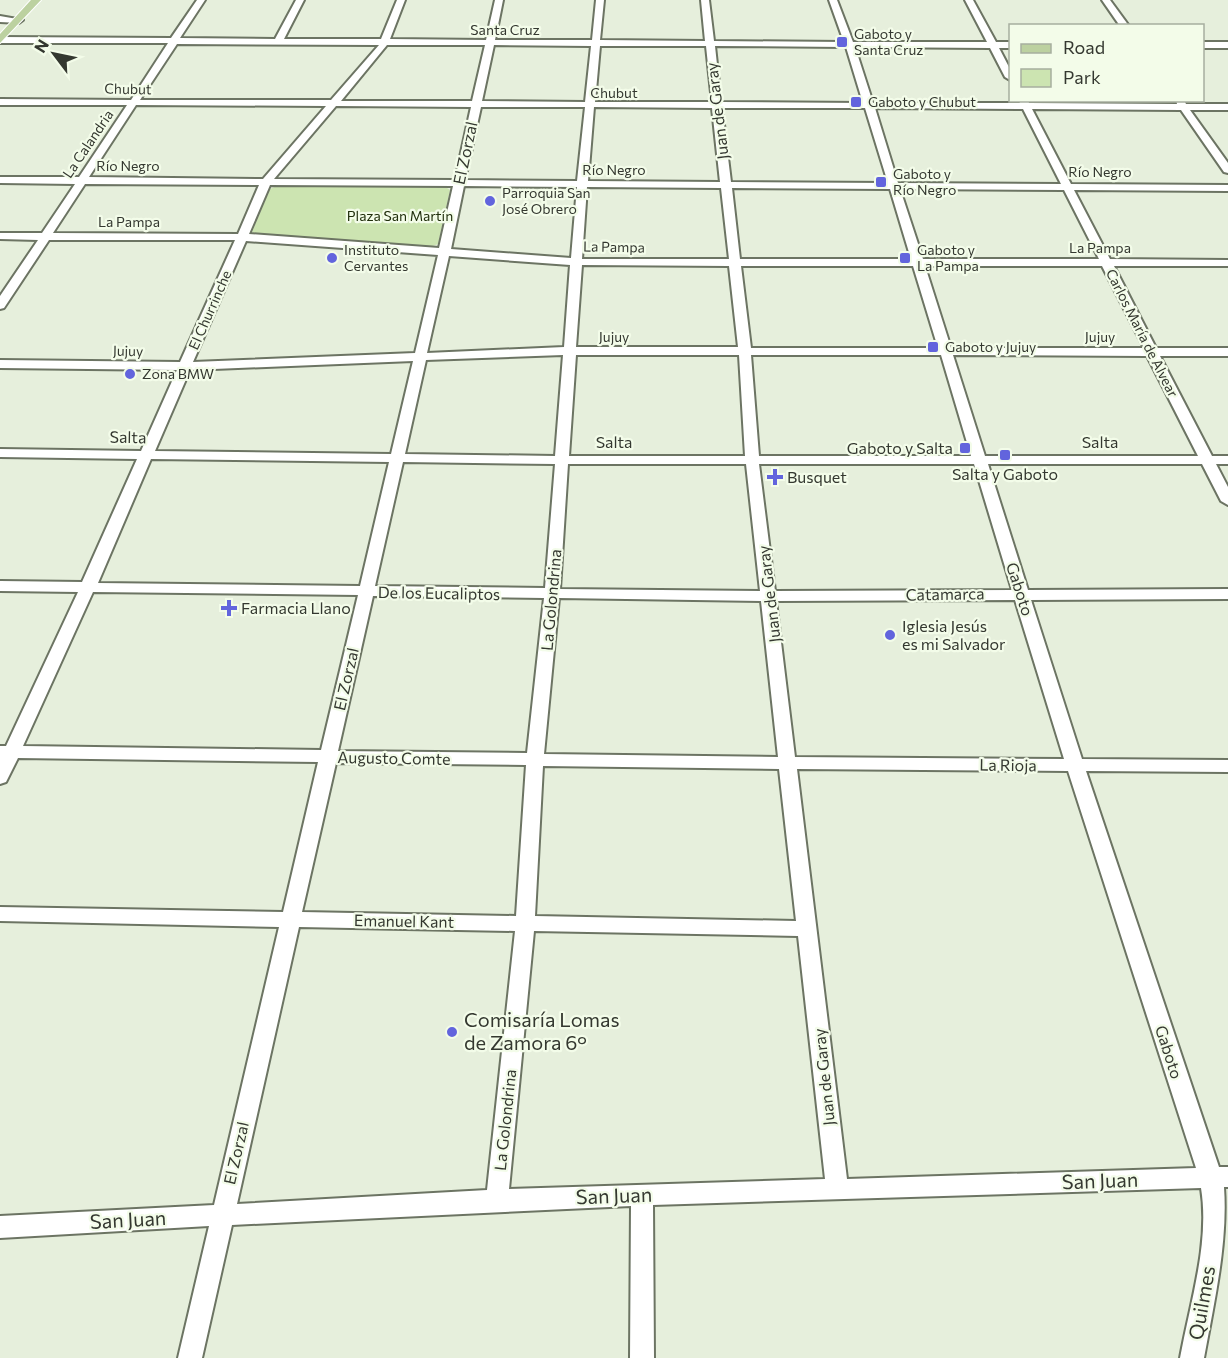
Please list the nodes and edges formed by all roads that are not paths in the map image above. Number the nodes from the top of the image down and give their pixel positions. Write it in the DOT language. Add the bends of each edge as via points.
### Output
graph roads {
  1 [pos="36,0"];
  2 [pos="201,0"];
  3 [pos="300,0"];
  4 [pos="400,0"];
  5 [pos="499,0"];
  6 [pos="600,0"];
  7 [pos="705,0"];
  8 [pos="833,0"];
  9 [pos="969,0"];
  10 [pos="1106,0"];
  11 [pos="0,20"];
  12 [pos="19,20"];
  13 [pos="1124,24"];
  14 [pos="0,40"];
  15 [pos="174,41"];
  16 [pos="278,42"];
  17 [pos="385,43"];
  18 [pos="490,43"];
  19 [pos="597,44"];
  20 [pos="709,45"];
  21 [pos="850,45"];
  22 [pos="994,45"];
  23 [pos="1009,45"];
  24 [pos="1204,45"];
  25 [pos="1228,45"];
  26 [pos="1009,72"];
  27 [pos="0,102"];
  28 [pos="134,103"];
  29 [pos="1025,104"];
  30 [pos="1181,104"];
  31 [pos="333,105"];
  32 [pos="475,105"];
  33 [pos="590,106"];
  34 [pos="718,107"];
  35 [pos="868,107"];
  36 [pos="1228,107"];
  37 [pos="1228,170"];
  38 [pos="0,180"];
  39 [pos="81,181"];
  40 [pos="266,182"];
  41 [pos="459,184"];
  42 [pos="582,185"];
  43 [pos="726,186"];
  44 [pos="894,186"];
  45 [pos="1068,187"];
  46 [pos="1228,188"];
  47 [pos="0,236"];
  48 [pos="46,236"];
  49 [pos="242,237"];
  50 [pos="444,253"];
  51 [pos="578,262"];
  52 [pos="917,262"];
  53 [pos="1106,262"];
  54 [pos="734,263"];
  55 [pos="1228,263"];
  56 [pos="0,306"];
  57 [pos="570,351"];
  58 [pos="1152,351"];
  59 [pos="745,352"];
  60 [pos="946,352"];
  61 [pos="1228,352"];
  62 [pos="419,357"];
  63 [pos="0,364"];
  64 [pos="185,366"];
  65 [pos="0,453"];
  66 [pos="145,455"];
  67 [pos="396,458"];
  68 [pos="563,460"];
  69 [pos="752,460"];
  70 [pos="1206,460"];
  71 [pos="1228,460"];
  72 [pos="978,461"];
  73 [pos="1228,501"];
  74 [pos="0,586"];
  75 [pos="88,587"];
  76 [pos="366,592"];
  77 [pos="1022,593"];
  78 [pos="552,594"];
  79 [pos="1228,594"];
  80 [pos="770,597"];
  81 [pos="6,752"];
  82 [pos="327,757"];
  83 [pos="536,760"];
  84 [pos="787,763"];
  85 [pos="1075,766"];
  86 [pos="1228,766"];
  87 [pos="0,778"];
  88 [pos="0,914"];
  89 [pos="291,918"];
  90 [pos="525,924"];
  91 [pos="808,929"];
  92 [pos="1219,1177"];
  93 [pos="837,1188"];
  94 [pos="642,1196"];
  95 [pos="497,1200"];
  96 [pos="222,1215"];
  97 [pos="0,1227"];
  98 [pos="190,1358"];
  99 [pos="642,1358"];
  100 [pos="1192,1358"];
  1 -- 12 [label="main road"];
  2 -- 15 [label="street, La Calandria"];
  3 -- 16 [label="street"];
  4 -- 17 [label="street, El Churrinche"];
  5 -- 18 [label="street, El Zorzal"];
  6 -- 19 [label="street, La Golondrina"];
  7 -- 20 [label="street, Juan de Garay"];
  8 -- 21 [label="street, Gaboto"];
  9 -- 22 [label="street"];
  10 -- 13 [label="street"];
  11 -- 12 [label="street"];
  12 -- 14 [label="main road"];
  14 -- 15 [label="street, Santa Cruz"];
  15 -- 16 [label="street, Santa Cruz"];
  15 -- 28 [label="street, La Calandria"];
  16 -- 17 [label="street, Santa Cruz"];
  17 -- 18 [label="street, Santa Cruz"];
  17 -- 31 [label="street, El Churrinche"];
  18 -- 19 [label="street, Santa Cruz"];
  18 -- 32 [label="street, El Zorzal"];
  19 -- 20 [label="street, Santa Cruz"];
  19 -- 33 [label="street, La Golondrina"];
  20 -- 21 [label="street, Santa Cruz"];
  20 -- 34 [label="street, Juan de Garay"];
  21 -- 22 [label="street, Santa Cruz"];
  21 -- 35 [label="street, Gaboto"];
  22 -- 23 [label="street, Santa Cruz"];
  22 -- 26 [label="street"];
  24 -- 25 [label="street"];
  27 -- 28 [label="street, Chubut"];
  28 -- 31 [label="street, Chubut"];
  28 -- 39 [label="street, La Calandria"];
  29 -- 30 [label="street, Chubut"];
  29 -- 35 [label="street, Chubut"];
  29 -- 45 [label="street, Carlos María de Alvear"];
  30 -- 36 [label="street, Chubut"];
  30 -- 37 [label="street"];
  31 -- 32 [label="street, Chubut"];
  31 -- 40 [label="street, El Churrinche"];
  32 -- 33 [label="street, Chubut"];
  32 -- 41 [label="street, El Zorzal"];
  33 -- 34 [label="street, Chubut"];
  33 -- 42 [label="street, La Golondrina"];
  34 -- 35 [label="street, Chubut"];
  34 -- 43 [label="street, Juan de Garay"];
  35 -- 44 [label="street, Gaboto"];
  38 -- 39 [label="street, Río Negro"];
  39 -- 40 [label="street, Río Negro"];
  39 -- 48 [label="street, La Calandria"];
  40 -- 41 [label="street, Río Negro"];
  40 -- 49 [label="street, El Churrinche"];
  41 -- 42 [label="street, Río Negro"];
  41 -- 50 [label="street, El Zorzal"];
  42 -- 43 [label="street, Río Negro"];
  42 -- 51 [label="street, La Golondrina"];
  43 -- 44 [label="street, Río Negro"];
  43 -- 54 [label="street, Juan de Garay"];
  44 -- 45 [label="street, Río Negro"];
  44 -- 52 [label="street, Gaboto"];
  45 -- 46 [label="street, Río Negro"];
  45 -- 53 [label="street, Carlos María de Alvear"];
  47 -- 48 [label="street, La Pampa"];
  48 -- 49 [label="street, La Pampa"];
  48 -- 56 [label="street, La Calandria"];
  49 -- 50 [label="street, La Pampa"];
  49 -- 64 [label="street, El Churrinche"];
  50 -- 51 [label="street, La Pampa"];
  50 -- 62 [label="street, El Zorzal"];
  51 -- 54 [label="street, La Pampa"];
  51 -- 57 [label="street, La Golondrina"];
  52 -- 53 [label="street, La Pampa"];
  52 -- 54 [label="street, La Pampa"];
  52 -- 60 [label="street, Gaboto"];
  53 -- 55 [label="street, La Pampa"];
  53 -- 58 [label="street, Carlos María de Alvear"];
  54 -- 59 [label="street, Juan de Garay"];
  57 -- 59 [label="street, Jujuy"];
  57 -- 62 [label="street, Jujuy"];
  57 -- 68 [label="street, La Golondrina"];
  58 -- 60 [label="street, Jujuy"];
  58 -- 61 [label="street, Jujuy"];
  58 -- 70 [label="street, Carlos María de Alvear"];
  59 -- 60 [label="street, Jujuy"];
  59 -- 69 [label="street, Juan de Garay"];
  60 -- 72 [label="street, Gaboto"];
  62 -- 64 [label="street, Jujuy"];
  62 -- 67 [label="street, El Zorzal"];
  63 -- 64 [label="street, Jujuy"];
  64 -- 66 [label="street, El Churrinche"];
  65 -- 66 [label="street, Salta"];
  66 -- 67 [label="street, Salta"];
  66 -- 75 [label="street, El Churrinche"];
  67 -- 68 [label="street, Salta"];
  67 -- 76 [label="street, El Zorzal"];
  68 -- 69 [label="street, Salta"];
  68 -- 78 [label="street, La Golondrina"];
  69 -- 72 [label="street, Salta"];
  69 -- 80 [label="street, Juan de Garay"];
  70 -- 71 [label="street, Salta"];
  70 -- 72 [label="street, Salta"];
  70 -- 73 [label="street, Carlos María de Alvear"];
  72 -- 77 [label="street, Gaboto"];
  74 -- 75 [label="street, De los Eucaliptos"];
  75 -- 76 [label="street, De los Eucaliptos"];
  75 -- 81 [label="street, El Churrinche"];
  76 -- 78 [label="street, De los Eucaliptos"];
  76 -- 82 [label="street, El Zorzal"];
  77 -- 79 [label="street, Catamarca"];
  77 -- 80 [label="street, Catamarca"];
  77 -- 85 [label="street, Gaboto"];
  78 -- 80 [label="street, De los Eucaliptos"];
  78 -- 83 [label="street, La Golondrina"];
  80 -- 84 [label="street, Juan de Garay"];
  81 -- 82 [label="street, Augusto Comte"];
  81 -- 87 [label="street, El Churrinche"];
  82 -- 83 [label="street, Augusto Comte"];
  82 -- 89 [label="street, El Zorzal"];
  83 -- 84 [label="street, Augusto Comte"];
  83 -- 90 [label="street, La Golondrina"];
  84 -- 85 [label="street, La Rioja"];
  84 -- 91 [label="street, Juan de Garay"];
  85 -- 86 [label="street, La Rioja"];
  85 -- 92 [label="street, Gaboto"];
  88 -- 89 [label="street, Emanuel Kant"];
  89 -- 90 [label="street, Emanuel Kant"];
  89 -- 96 [label="street, El Zorzal"];
  90 -- 91 [label="street, Emanuel Kant"];
  90 -- 95 [label="street, La Golondrina"];
  91 -- 93 [label="street, Juan de Garay"];
  92 -- 93 [label="street, San Juan"];
  92 -- 100 [label="street, Quilmes" via="1214,1237"];
  93 -- 94 [label="street, San Juan"];
  94 -- 95 [label="street, San Juan"];
  94 -- 99 [label="street"];
  95 -- 96 [label="street, San Juan"];
  96 -- 97 [label="street, San Juan"];
  96 -- 98 [label="street, El Zorzal"];
}
